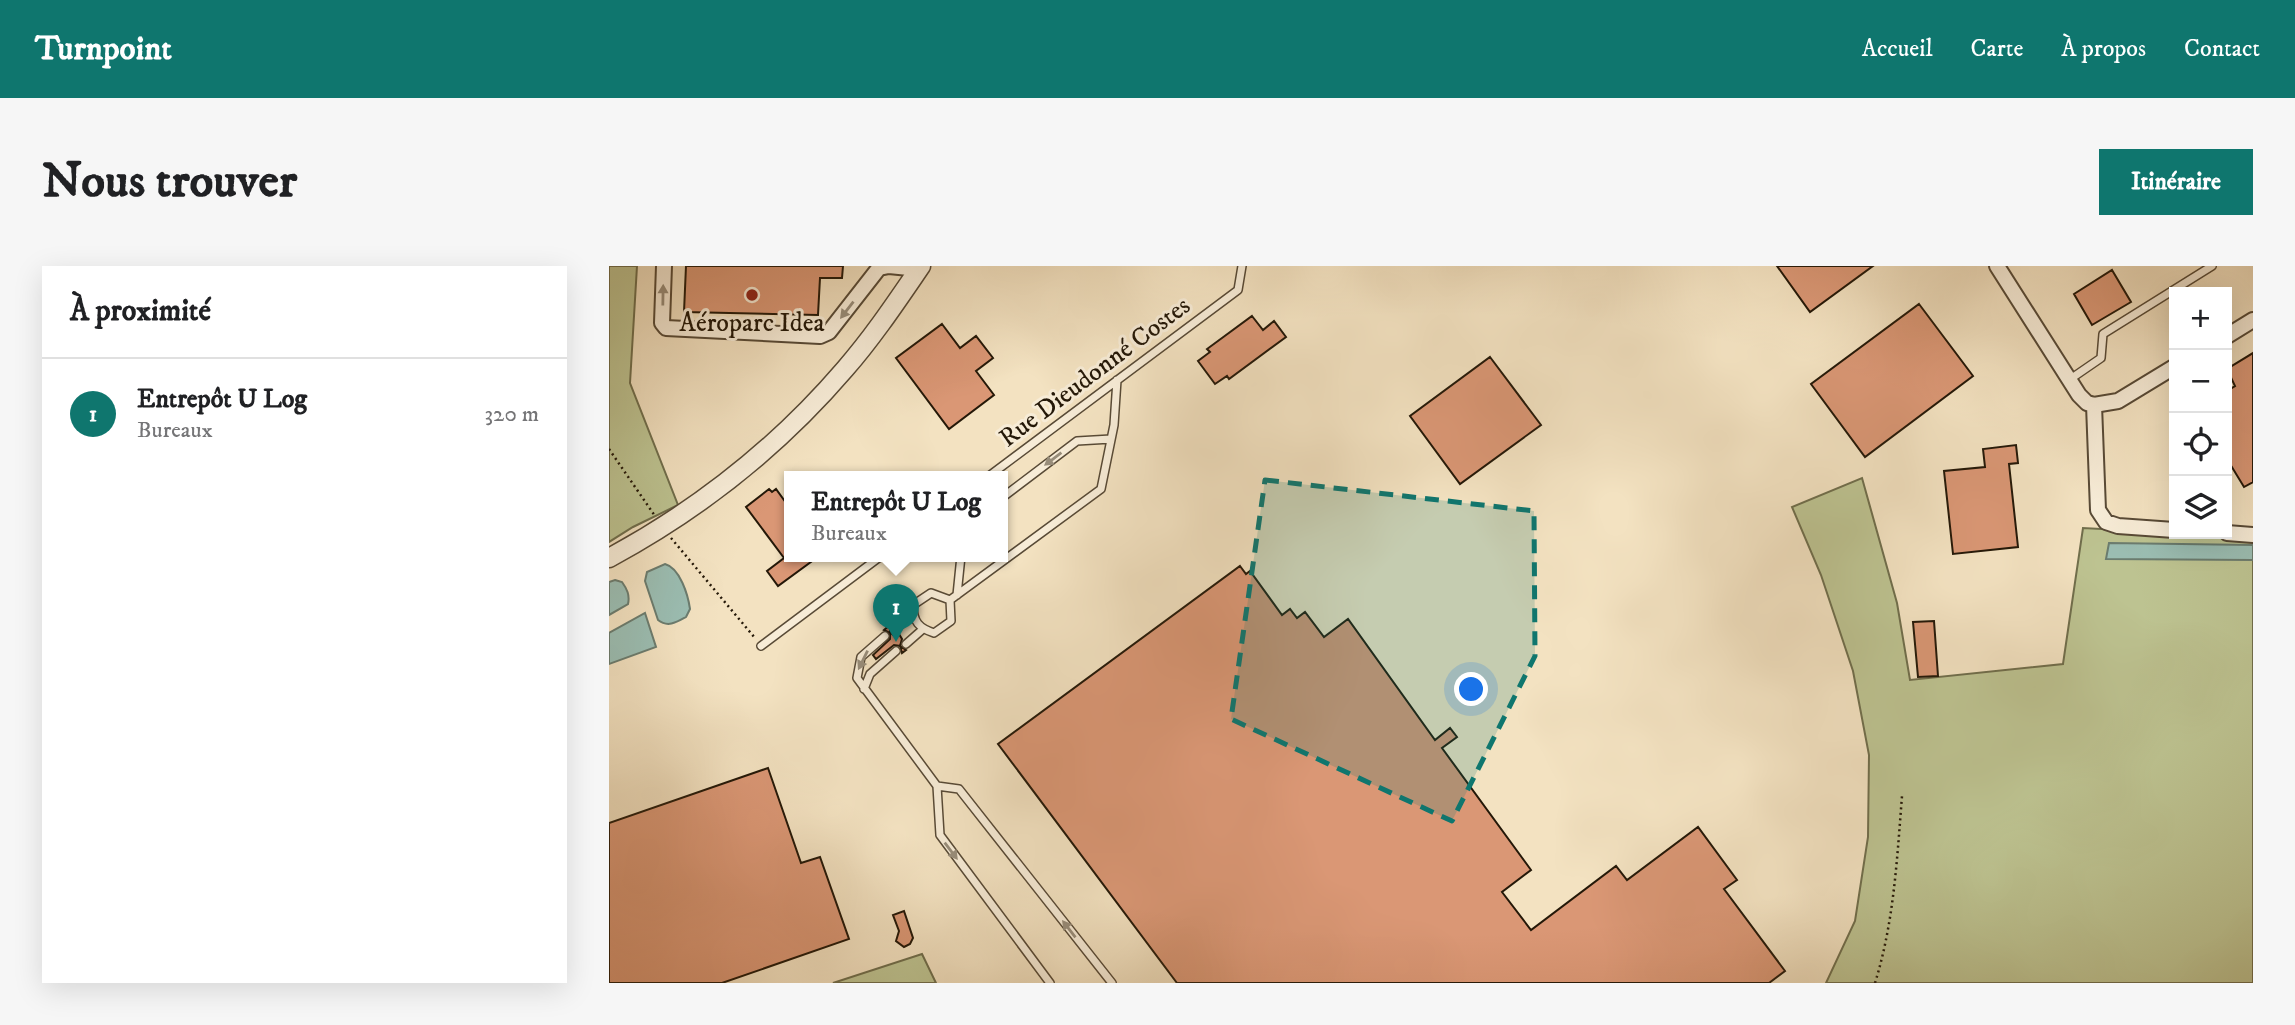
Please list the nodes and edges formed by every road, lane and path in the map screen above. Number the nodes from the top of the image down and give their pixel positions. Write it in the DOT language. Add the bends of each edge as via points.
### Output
graph roads {
  1 [pos="664,266"];
  2 [pos="1242,266"];
  3 [pos="1997,266"];
  4 [pos="2213,266"];
  5 [pos="920,268"];
  6 [pos="2253,320"];
  7 [pos="2232,333"];
  8 [pos="2169,370"];
  9 [pos="1117,380"];
  10 [pos="2069,380"];
  11 [pos="2094,405"];
  12 [pos="1111,439"];
  13 [pos="609,449"];
  14 [pos="996,471"];
  15 [pos="1008,494"];
  16 [pos="662,528"];
  17 [pos="2169,530"];
  18 [pos="2232,533"];
  19 [pos="2253,535"];
  20 [pos="1008,557"];
  21 [pos="609,558"];
  22 [pos="873,562"];
  23 [pos="960,562"];
  24 [pos="1002,562"];
  25 [pos="953,598"];
  26 [pos="913,615"];
  27 [pos="895,629"];
  28 [pos="923,629"];
  29 [pos="885,636"];
  30 [pos="906,644"];
  31 [pos="761,646"];
  32 [pos="895,651"];
  33 [pos="864,689"];
  34 [pos="937,786"];
  35 [pos="1902,796"];
  36 [pos="1050,983"];
  37 [pos="1112,983"];
  38 [pos="1875,983"];
  5 -- 1 [label="street, one-way" via="879,268 832,329 820,336 666,328"];
  2 -- 9 [label="lane, Rue Dieudonné Costes" via="1238,290"];
  3 -- 10 [label="street"];
  4 -- 10 [label="lane" via="2103,334 2101,358"];
  5 -- 16 [label="street" via="845,370 779,438 712,494"];
  6 -- 7 [label="street"];
  8 -- 11 [label="street" via="2117,401"];
  9 -- 12 [label="lane"];
  9 -- 14 [label="lane, Rue Dieudonné Costes"];
  10 -- 11 [label="street" via="2087,403"];
  11 -- 17 [label="street" via="2098,510 2106,522 2118,526"];
  12 -- 15 [label="lane, one-way" via="1077,441"];
  12 -- 20 [label="lane" via="1101,489"];
  13 -- 16 [label="path"];
  16 -- 21 [label="street"];
  16 -- 31 [label="path"];
  18 -- 19 [label="street"];
  22 -- 31 [label="lane"];
  23 -- 25 [label="lane"];
  24 -- 25 [label="lane"];
  25 -- 26 [label="lane" via="931,593 913,606"];
  25 -- 28 [label="lane" via="951,621 934,633"];
  26 -- 27 [label="lane"];
  26 -- 28 [label="lane"];
  28 -- 30 [label="lane"];
  29 -- 33 [label="lane, one-way" via="861,657 857,678"];
  32 -- 33 [label="lane" via="870,674"];
  33 -- 34 [label="lane"];
  34 -- 36 [label="lane, one-way" via="940,835"];
  37 -- 34 [label="lane, one-way" via="959,789"];
  35 -- 38 [label="path" via="1895,885"];
}
